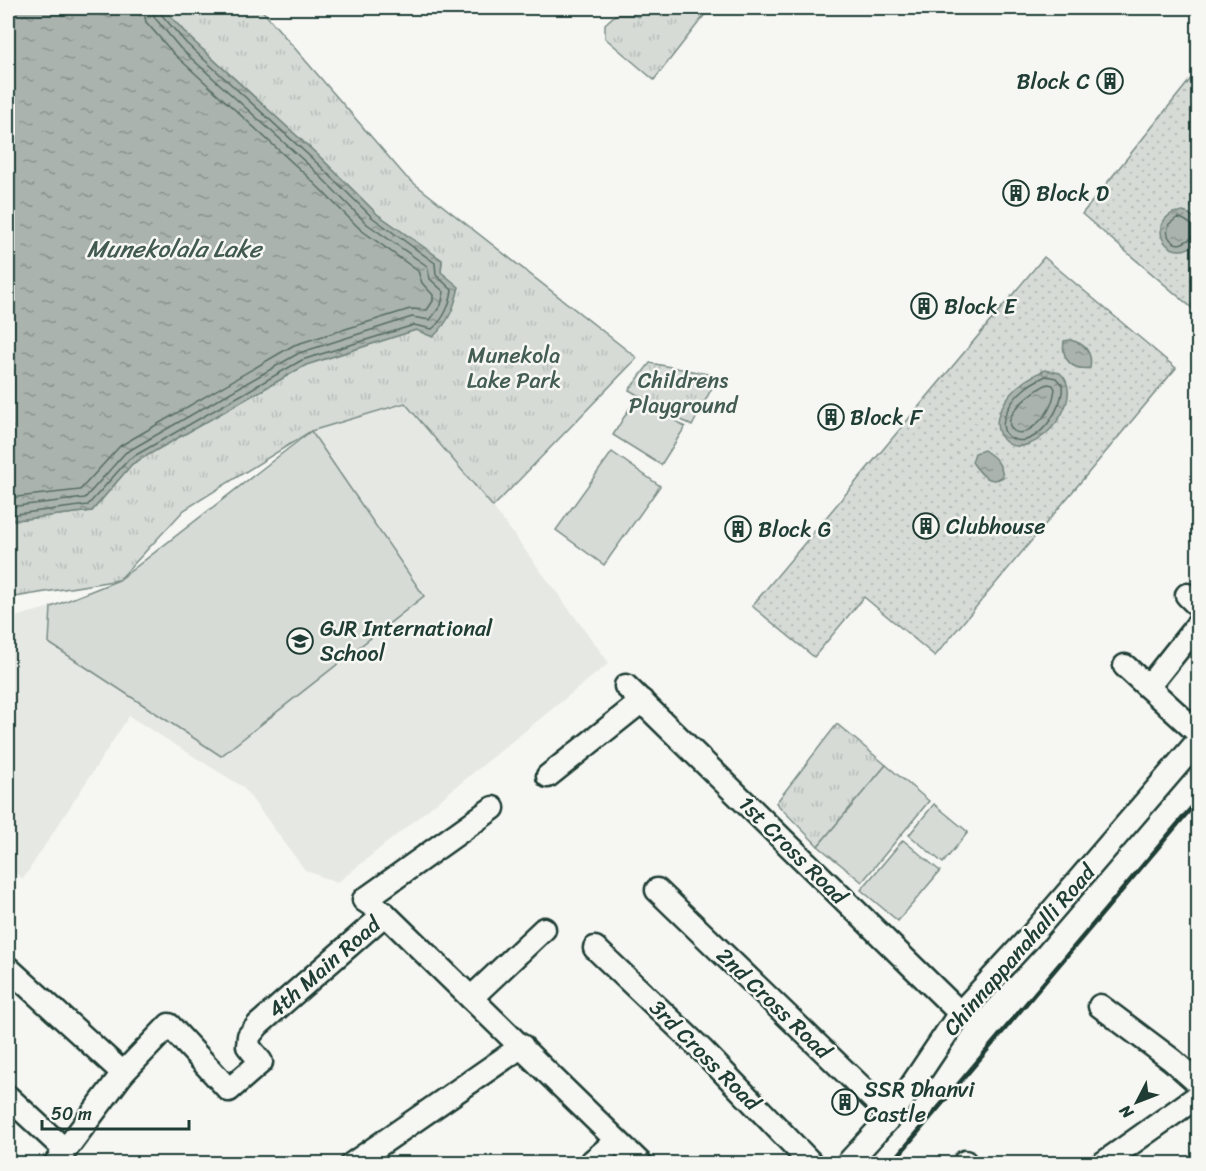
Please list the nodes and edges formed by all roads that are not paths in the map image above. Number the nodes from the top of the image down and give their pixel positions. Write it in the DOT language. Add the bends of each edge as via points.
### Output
graph roads {
  1 [pos="1198,624"];
  2 [pos="1125,666"];
  3 [pos="1148,687"];
  4 [pos="1198,733"];
  5 [pos="1198,741"];
  6 [pos="548,776"];
  7 [pos="493,808"];
  8 [pos="657,890"];
  9 [pos="385,914"];
  10 [pos="544,929"];
  11 [pos="595,948"];
  12 [pos="8,968"];
  13 [pos="471,998"];
  14 [pos="1100,1005"];
  15 [pos="960,1013"];
  16 [pos="522,1046"];
  17 [pos="123,1073"];
  18 [pos="1198,1083"];
  19 [pos="1198,1096"];
  20 [pos="8,1097"];
  21 [pos="891,1116"];
  22 [pos="616,1141"];
  23 [pos="60,1157"];
  24 [pos="352,1164"];
  25 [pos="589,1164"];
  26 [pos="641,1164"];
  27 [pos="812,1164"];
  28 [pos="847,1164"];
  29 [pos="1102,1164"];
  1 -- 3 [label="street"];
  2 -- 3 [label="street"];
  3 -- 4 [label="street"];
  5 -- 15 [label="street, Chinnappanahalli Road"];
  6 -- 15 [label="street, 1st Cross Road" via="634,693"];
  7 -- 9 [label="street" via="364,900"];
  8 -- 21 [label="street, 2nd Cross Road"];
  9 -- 13 [label="street, 4th Main Road"];
  9 -- 17 [label="street, 4th Main Road" via="258,1025 249,1036 248,1046 261,1062 229,1090 169,1025"];
  10 -- 13 [label="street"];
  11 -- 27 [label="street, 3rd Cross Road" via="701,1049"];
  12 -- 17 [label="street"];
  13 -- 16 [label="street, 4th Main Road"];
  14 -- 18 [label="street"];
  15 -- 21 [label="street, Chinnappanahalli Road"];
  16 -- 22 [label="street, 4th Main Road"];
  16 -- 24 [label="street"];
  17 -- 23 [label="street"];
  19 -- 29 [label="street"];
  20 -- 23 [label="street"];
  21 -- 28 [label="street, Chinnappanahalli Road"];
  22 -- 25 [label="street"];
  22 -- 26 [label="street, 4th Main Road"];
}
